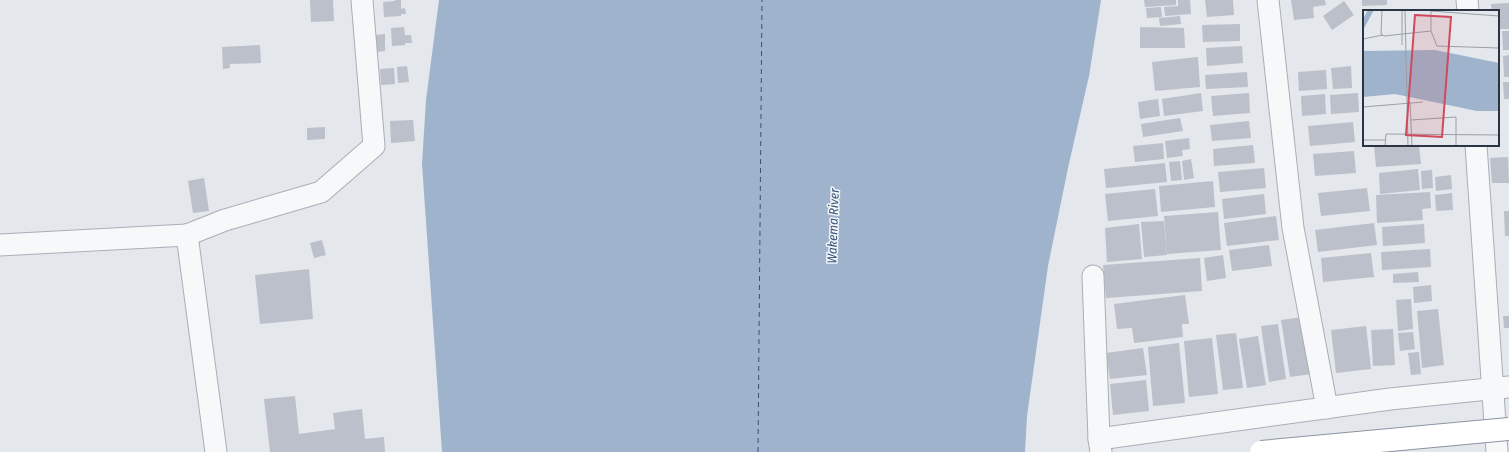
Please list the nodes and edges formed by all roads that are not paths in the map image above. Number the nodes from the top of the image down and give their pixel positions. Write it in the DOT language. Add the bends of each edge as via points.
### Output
graph roads {
  1 [pos="362,0"];
  2 [pos="1268,0"];
  3 [pos="1467,0"];
  4 [pos="1468,10"];
  5 [pos="1476,146"];
  6 [pos="187,235"];
  7 [pos="0,244"];
  8 [pos="1093,276"];
  9 [pos="1500,388"];
  10 [pos="1327,408"];
  11 [pos="1509,429"];
  12 [pos="1100,445"];
  13 [pos="216,452"];
  14 [pos="1261,452"];
  15 [pos="1497,452"];
  1 -- 6 [label="street" via="374,146 321,192 225,220"];
  2 -- 10 [label="street" via="1293,228"];
  3 -- 4 [label="street"];
  5 -- 9 [label="street"];
  6 -- 7 [label="street"];
  6 -- 13 [label="street"];
  8 -- 12 [label="street"];
  9 -- 10 [label="street"];
  9 -- 15 [label="street"];
  10 -- 12 [label="street"];
  11 -- 14 [label="highway, bridge"];
}
